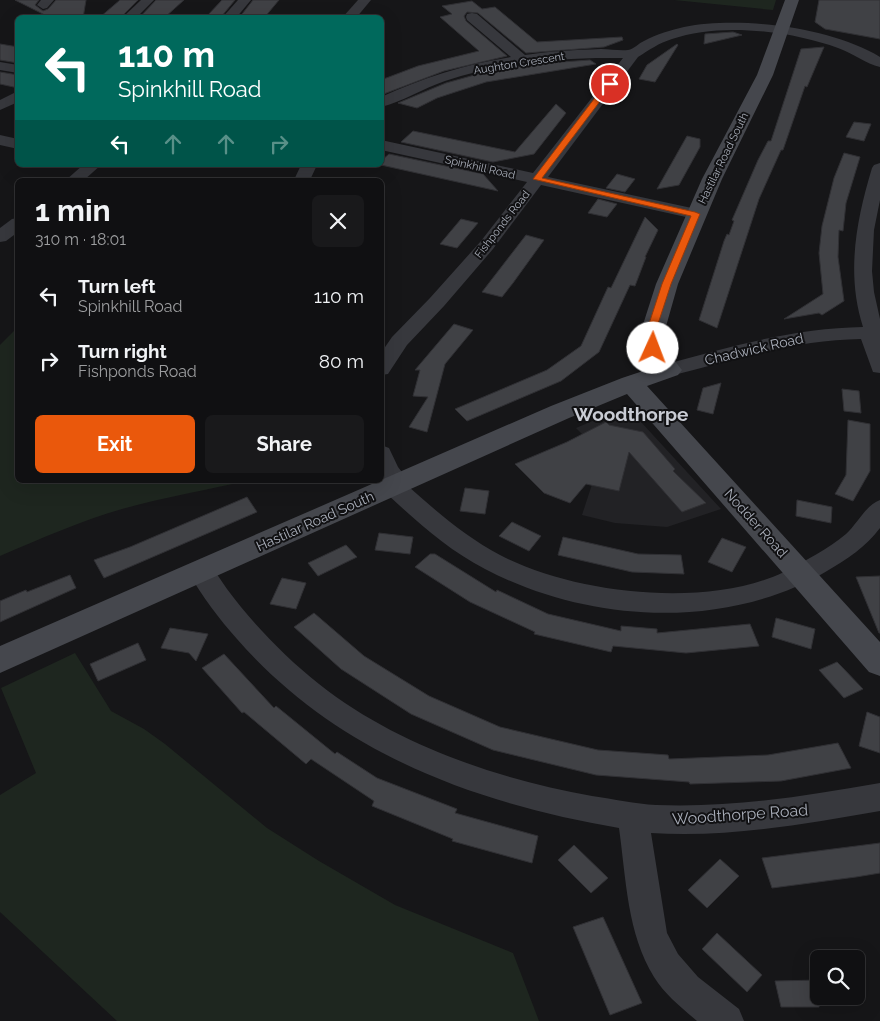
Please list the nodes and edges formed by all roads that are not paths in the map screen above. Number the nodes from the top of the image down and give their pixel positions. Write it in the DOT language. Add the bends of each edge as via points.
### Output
graph roads {
  1 [pos="148,0"];
  2 [pos="245,0"];
  3 [pos="365,0"];
  4 [pos="792,0"];
  5 [pos="131,15"];
  6 [pos="231,15"];
  7 [pos="351,15"];
  8 [pos="472,17"];
  9 [pos="781,30"];
  10 [pos="850,48"];
  11 [pos="880,48"];
  12 [pos="633,54"];
  13 [pos="524,60"];
  14 [pos="880,64"];
  15 [pos="0,66"];
  16 [pos="15,68"];
  17 [pos="15,97"];
  18 [pos="384,102"];
  19 [pos="0,106"];
  20 [pos="0,140"];
  21 [pos="15,143"];
  22 [pos="384,146"];
  23 [pos="91,167"];
  24 [pos="880,168"];
  25 [pos="77,178"];
  26 [pos="536,179"];
  27 [pos="695,214"];
  28 [pos="15,225"];
  29 [pos="0,237"];
  30 [pos="874,333"];
  31 [pos="384,360"];
  32 [pos="880,367"];
  33 [pos="670,370"];
  34 [pos="631,383"];
  35 [pos="384,460"];
  36 [pos="396,486"];
  37 [pos="880,509"];
  38 [pos="201,572"];
  39 [pos="802,574"];
  40 [pos="0,660"];
  41 [pos="880,662"];
  42 [pos="880,797"];
  43 [pos="633,816"];
  44 [pos="727,1021"];
  1 -- 5 [label="street"];
  2 -- 6 [label="street"];
  3 -- 7 [label="street"];
  4 -- 9 [label="street, Hastilar Road South"];
  8 -- 13 [label="street"];
  9 -- 10 [label="street, Fishponds Road"];
  9 -- 12 [label="street, Fishponds Road" via="735,27 695,30 655,40"];
  9 -- 27 [label="street, Hastilar Road South" via="765,75"];
  10 -- 11 [label="street"];
  10 -- 14 [label="street"];
  12 -- 13 [label="street, Aughton Crescent" via="586,54"];
  12 -- 26 [label="street, Fishponds Road"];
  13 -- 18 [label="street, Aughton Crescent" via="445,77"];
  15 -- 16 [label="street"];
  17 -- 19 [label="street"];
  20 -- 21 [label="street"];
  22 -- 26 [label="street, Spinkhill Road"];
  23 -- 25 [label="street"];
  24 -- 30 [label="street" via="865,225 863,255 864,289"];
  26 -- 27 [label="street, Spinkhill Road"];
  26 -- 31 [label="street, Fishponds Road" via="486,245"];
  27 -- 33 [label="street, Hastilar Road South" via="652,330 653,348"];
  28 -- 29 [label="street"];
  30 -- 32 [label="street"];
  30 -- 33 [label="street, Chadwick Road" via="826,334 787,340"];
  33 -- 34 [label="street, Chadwick Road"];
  34 -- 36 [label="street, Hastilar Road South"];
  34 -- 39 [label="street, Nodder Road"];
  35 -- 36 [label="street"];
  36 -- 38 [label="street, Hastilar Road South"];
  36 -- 39 [label="street" via="437,526 462,544 508,570 582,594 626,601 683,602 731,597"];
  37 -- 39 [label="street" via="850,544"];
  38 -- 40 [label="street, Hastilar Road South"];
  38 -- 43 [label="street, Woodthorpe Road" via="220,600 270,658 316,698 363,727 428,761 500,788 565,806"];
  39 -- 41 [label="street, Nodder Road"];
  42 -- 43 [label="street, Woodthorpe Road" via="792,812 713,819"];
  43 -- 44 [label="street" via="651,936 666,966 686,989"];
}
